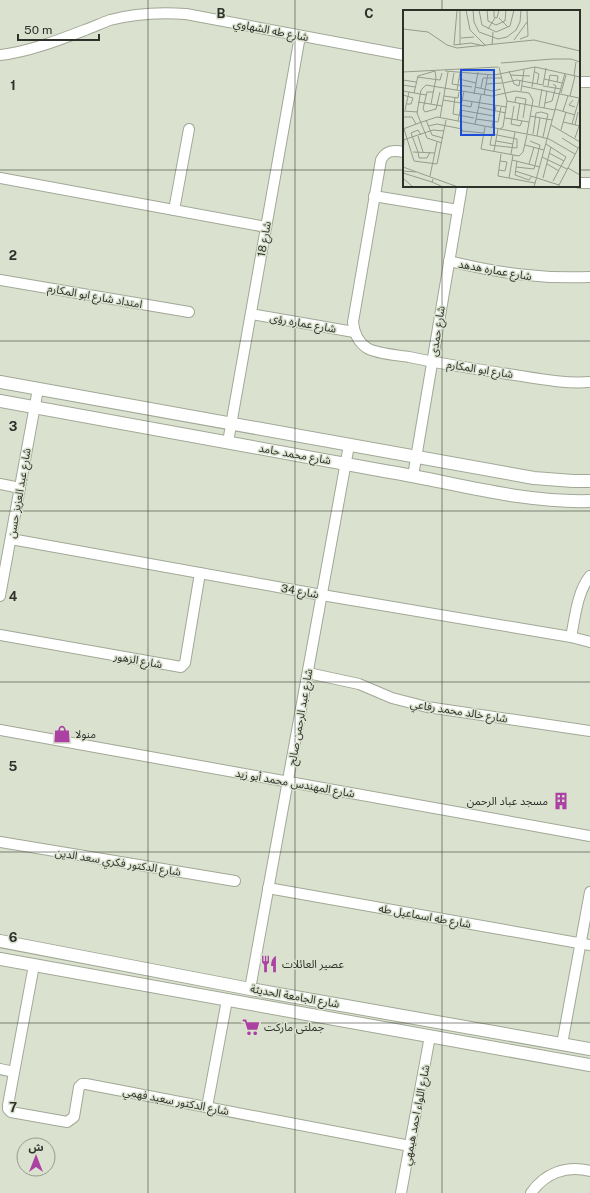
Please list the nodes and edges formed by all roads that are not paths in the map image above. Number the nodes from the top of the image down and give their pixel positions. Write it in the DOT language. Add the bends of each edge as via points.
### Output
graph roads {
  1 [pos="300,36"];
  2 [pos="0,55"];
  3 [pos="403,55"];
  4 [pos="189,129"];
  5 [pos="403,152"];
  6 [pos="0,178"];
  7 [pos="462,187"];
  8 [pos="374,196"];
  9 [pos="174,210"];
  10 [pos="458,210"];
  11 [pos="266,227"];
  12 [pos="449,261"];
  13 [pos="590,277"];
  14 [pos="0,280"];
  15 [pos="190,312"];
  16 [pos="251,314"];
  17 [pos="354,332"];
  18 [pos="432,362"];
  19 [pos="0,382"];
  20 [pos="590,382"];
  21 [pos="38,389"];
  22 [pos="0,401"];
  23 [pos="35,407"];
  24 [pos="231,424"];
  25 [pos="228,442"];
  26 [pos="349,446"];
  27 [pos="416,458"];
  28 [pos="346,464"];
  29 [pos="413,476"];
  30 [pos="590,482"];
  31 [pos="0,484"];
  32 [pos="20,488"];
  33 [pos="590,501"];
  34 [pos="10,539"];
  35 [pos="200,573"];
  36 [pos="590,576"];
  37 [pos="322,595"];
  38 [pos="0,596"];
  39 [pos="0,635"];
  40 [pos="570,637"];
  41 [pos="590,642"];
  42 [pos="308,673"];
  43 [pos="0,730"];
  44 [pos="590,730"];
  45 [pos="288,781"];
  46 [pos="590,836"];
  47 [pos="0,842"];
  48 [pos="235,881"];
  49 [pos="268,888"];
  50 [pos="590,892"];
  51 [pos="0,941"];
  52 [pos="585,944"];
  53 [pos="76,956"];
  54 [pos="0,959"];
  55 [pos="34,965"];
  56 [pos="73,972"];
  57 [pos="250,989"];
  58 [pos="227,1000"];
  59 [pos="430,1036"];
  60 [pos="524,1037"];
  61 [pos="562,1044"];
  62 [pos="590,1048"];
  63 [pos="521,1053"];
  64 [pos="590,1065"];
  65 [pos="0,1070"];
  66 [pos="14,1072"];
  67 [pos="207,1107"];
  68 [pos="410,1146"];
  69 [pos="590,1171"];
  70 [pos="401,1193"];
  71 [pos="531,1193"];
  1 -- 2 [label="street, شارع طه الشهاوي" via="186,14 160,12 109,21 29,49"];
  1 -- 3 [label="street, شارع طه الشهاوي"];
  1 -- 11 [label="street, شارع 18"];
  4 -- 9 [label="street"];
  5 -- 8 [label="street" via="394,150 383,156"];
  6 -- 9 [label="street"];
  7 -- 10 [label="street, شارع حمدى"];
  8 -- 10 [label="street"];
  8 -- 17 [label="street" via="353,322"];
  9 -- 11 [label="street"];
  10 -- 12 [label="street, شارع حمدى"];
  11 -- 16 [label="street, شارع 18"];
  12 -- 13 [label="street, شارع عماره هدهد" via="510,274"];
  12 -- 18 [label="street, شارع حمدى"];
  14 -- 15 [label="street, امتداد شارع ابو المكارم"];
  16 -- 17 [label="street, شارع عماره رؤى"];
  16 -- 24 [label="street, شارع 18"];
  17 -- 18 [label="street, شارع ابو المكارم" via="360,342 368,348"];
  18 -- 20 [label="street, شارع ابو المكارم" via="567,383"];
  18 -- 27 [label="street, شارع حمدى"];
  19 -- 21 [label="street, شارع محمد حامد"];
  21 -- 23 [label="street, شارع عبد العزيز حسن"];
  21 -- 24 [label="street, شارع محمد حامد"];
  22 -- 23 [label="street, شارع محمد حامد"];
  23 -- 25 [label="street, شارع محمد حامد"];
  23 -- 32 [label="street, شارع عبد العزيز حسن"];
  24 -- 25 [label="street, شارع 18"];
  24 -- 26 [label="street, شارع محمد حامد"];
  25 -- 28 [label="street, شارع محمد حامد"];
  26 -- 27 [label="street, شارع محمد حامد"];
  26 -- 28 [label="street, شارع عبد الرحمن صالح"];
  27 -- 29 [label="street, شارع حمدى"];
  27 -- 30 [label="street, شارع محمد حامد" via="534,478"];
  28 -- 29 [label="street, شارع محمد حامد"];
  28 -- 37 [label="street, شارع عبد الرحمن صالح"];
  29 -- 33 [label="street, شارع محمد حامد" via="515,496"];
  31 -- 32 [label="street"];
  32 -- 34 [label="street, شارع عبد العزيز حسن"];
  34 -- 35 [label="street, شارع 34"];
  34 -- 38 [label="street, شارع عبد العزيز حسن"];
  35 -- 37 [label="street, شارع 34"];
  35 -- 39 [label="street, شارع الزهور" via="185,663 181,667"];
  36 -- 40 [label="street" via="580,596"];
  37 -- 40 [label="street, شارع 34"];
  37 -- 42 [label="street, شارع عبد الرحمن صالح"];
  40 -- 41 [label="street, شارع 34"];
  42 -- 44 [label="street, شارع خالد محمد رفاعي" via="359,684 392,698 421,706"];
  42 -- 45 [label="street, شارع عبد الرحمن صالح"];
  43 -- 45 [label="street, شارع المهندس محمد أبو زيد"];
  45 -- 46 [label="street, شارع المهندس محمد أبو زيد"];
  45 -- 49 [label="street, شارع عبد الرحمن صالح"];
  47 -- 48 [label="street, شارع الدكتور فكري سعد الدين"];
  49 -- 52 [label="street, شارع طه اسماعيل طه"];
  49 -- 57 [label="street, شارع عبد الرحمن صالح"];
  50 -- 52 [label="street"];
  51 -- 53 [label="street, شارع الجامعة الحديثة"];
  52 -- 61 [label="street"];
  53 -- 56 [label="street"];
  53 -- 57 [label="street, شارع الجامعة الحديثة"];
  54 -- 55 [label="street, شارع الجامعة الحديثة"];
  55 -- 56 [label="street, شارع الجامعة الحديثة"];
  55 -- 66 [label="street"];
  56 -- 58 [label="street, شارع الجامعة الحديثة"];
  57 -- 60 [label="street, شارع الجامعة الحديثة"];
  58 -- 59 [label="street, شارع الجامعة الحديثة"];
  58 -- 67 [label="street"];
  59 -- 63 [label="street, شارع الجامعة الحديثة"];
  59 -- 68 [label="street, شارع اللواء احمد هيمهي"];
  60 -- 61 [label="street, شارع الجامعة الحديثة"];
  60 -- 63 [label="street"];
  61 -- 62 [label="street, شارع الجامعة الحديثة"];
  63 -- 64 [label="street, شارع الجامعة الحديثة"];
  65 -- 66 [label="street"];
  66 -- 67 [label="street, شارع الدكتور سعيد فهمي" via="9,1111 57,1121 67,1122 72,1119 78,1089 84,1084"];
  67 -- 68 [label="street, شارع الدكتور سعيد فهمي"];
  68 -- 70 [label="street, شارع اللواء احمد هيمهي"];
  69 -- 71 [label="street" via="575,1168 554,1173 544,1179"];
}
